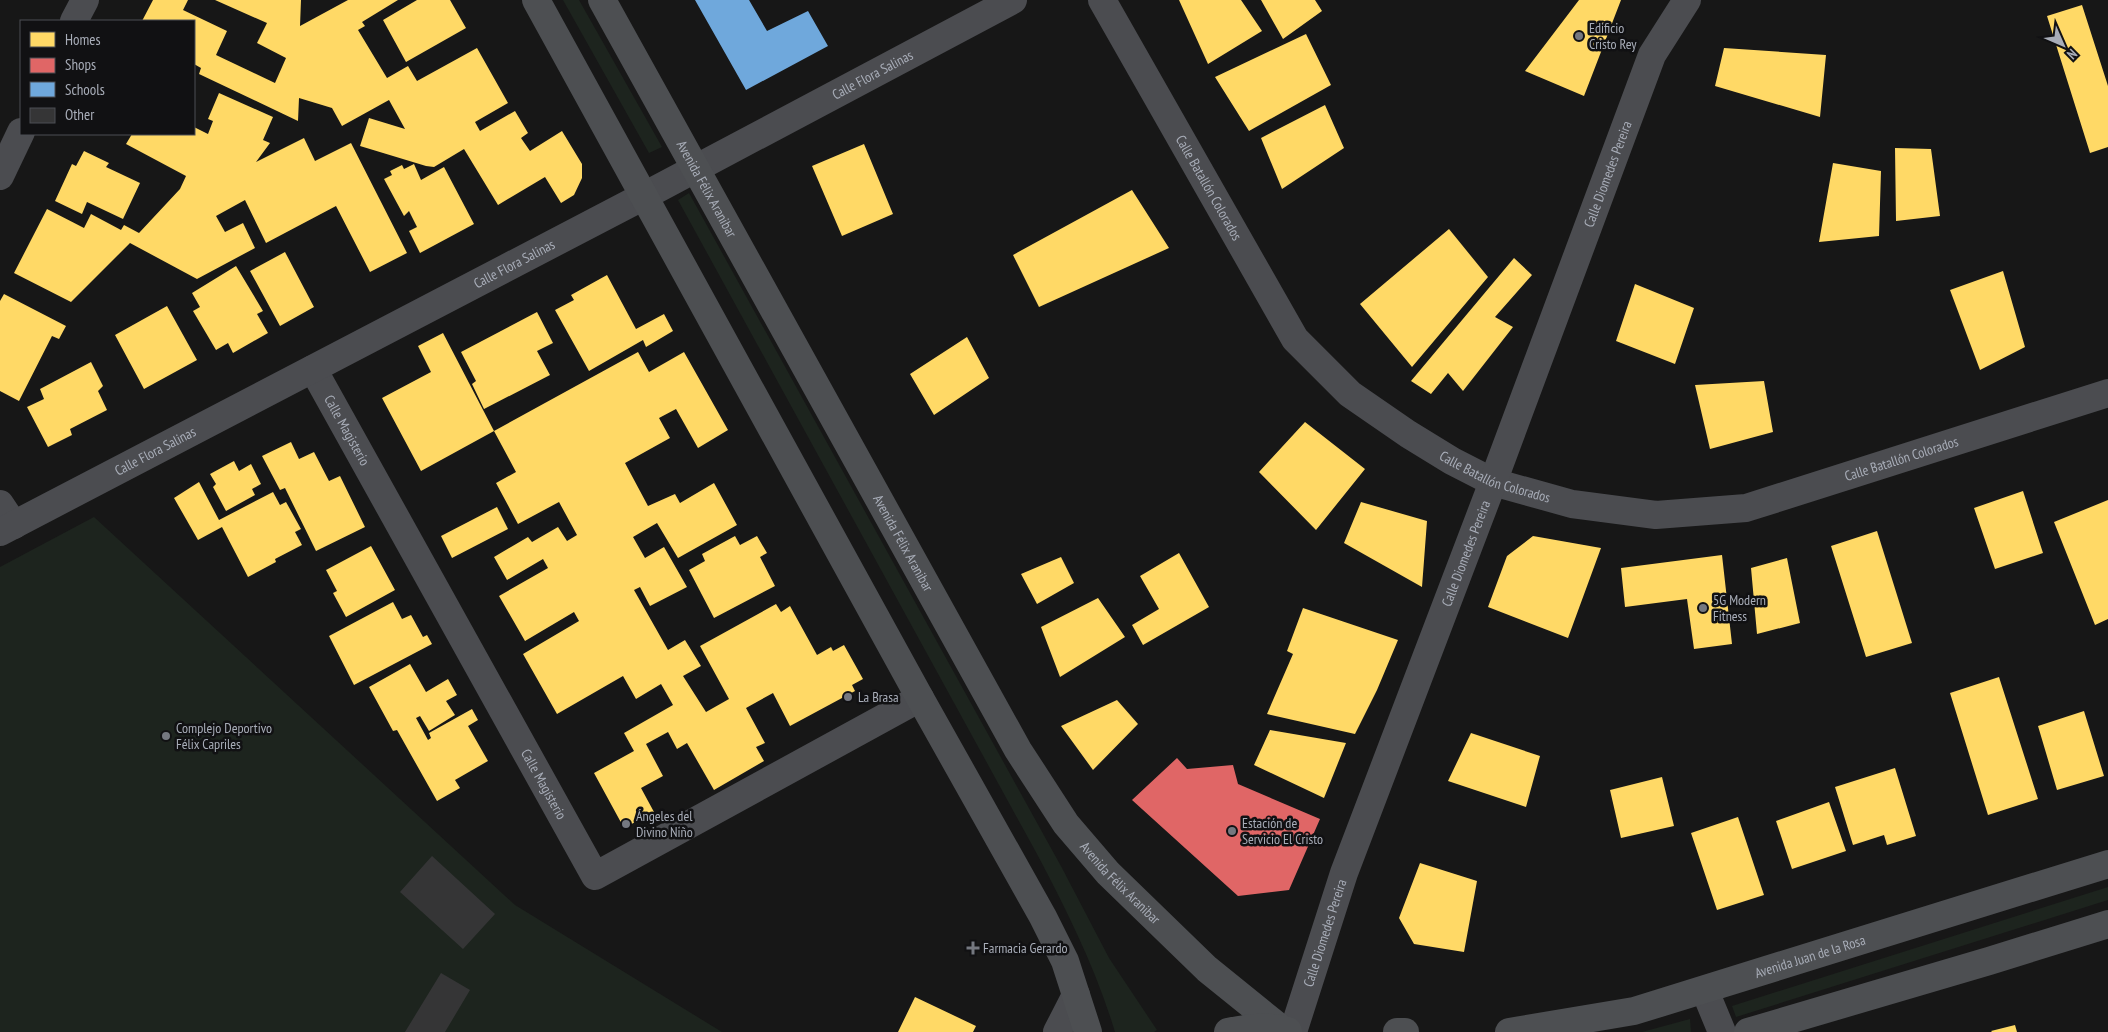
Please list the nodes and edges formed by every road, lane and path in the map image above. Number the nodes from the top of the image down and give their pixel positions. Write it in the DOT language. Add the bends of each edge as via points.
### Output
graph roads {
  1 [pos="85,0"];
  2 [pos="536,0"];
  3 [pos="602,0"];
  4 [pos="1013,0"];
  5 [pos="1102,0"];
  6 [pos="1687,0"];
  7 [pos="75,20"];
  8 [pos="20,134"];
  9 [pos="695,169"];
  10 [pos="0,176"];
  11 [pos="644,196"];
  12 [pos="313,368"];
  13 [pos="2108,393"];
  14 [pos="1493,482"];
  15 [pos="4,520"];
  16 [pos="920,698"];
  17 [pos="2108,864"];
  18 [pos="2108,924"];
  19 [pos="1705,990"];
  20 [pos="1076,995"];
  21 [pos="1289,1031"];
  22 [pos="1057,1032"];
  23 [pos="1088,1032"];
  24 [pos="1228,1032"];
  25 [pos="1397,1032"];
  26 [pos="1405,1032"];
  27 [pos="1509,1032"];
  28 [pos="1722,1032"];
  29 [pos="1748,1032"];
  1 -- 7 [label="street"];
  2 -- 11 [label="main road"];
  3 -- 9 [label="main road, Avenida Félix Aranibar"];
  4 -- 9 [label="street, Calle Flora Salinas"];
  5 -- 14 [label="street, Calle Batallón Colorados" via="1295,339 1350,394 1408,434"];
  6 -- 14 [label="street, Calle Diomedes Pereira" via="1652,55"];
  8 -- 10 [label="street"];
  9 -- 11 [label="street, Calle Flora Salinas"];
  9 -- 21 [label="main road, Avenida Félix Aranibar" via="1018,750 1066,824 1130,896 1207,969"];
  11 -- 12 [label="street, Calle Flora Salinas"];
  11 -- 16 [label="main road"];
  12 -- 15 [label="street, Calle Flora Salinas"];
  12 -- 16 [label="street, Calle Magisterio" via="596,876"];
  13 -- 14 [label="street, Calle Batallón Colorados" via="1746,508 1656,515 1572,504"];
  14 -- 21 [label="street, Calle Diomedes Pereira" via="1344,873"];
  16 -- 20 [label="main road" via="1043,917 1065,961"];
  17 -- 19 [label="main road, Avenida Juan de la Rosa"];
  18 -- 29 [label="main road"];
  19 -- 27 [label="main road, Avenida Juan de la Rosa" via="1634,1011"];
  19 -- 28 [label="street"];
  20 -- 22 [label="street"];
  20 -- 23 [label="main road"];
  21 -- 24 [label="main road" via="1242,1029"];
  25 -- 26 [label="main road"];
}
